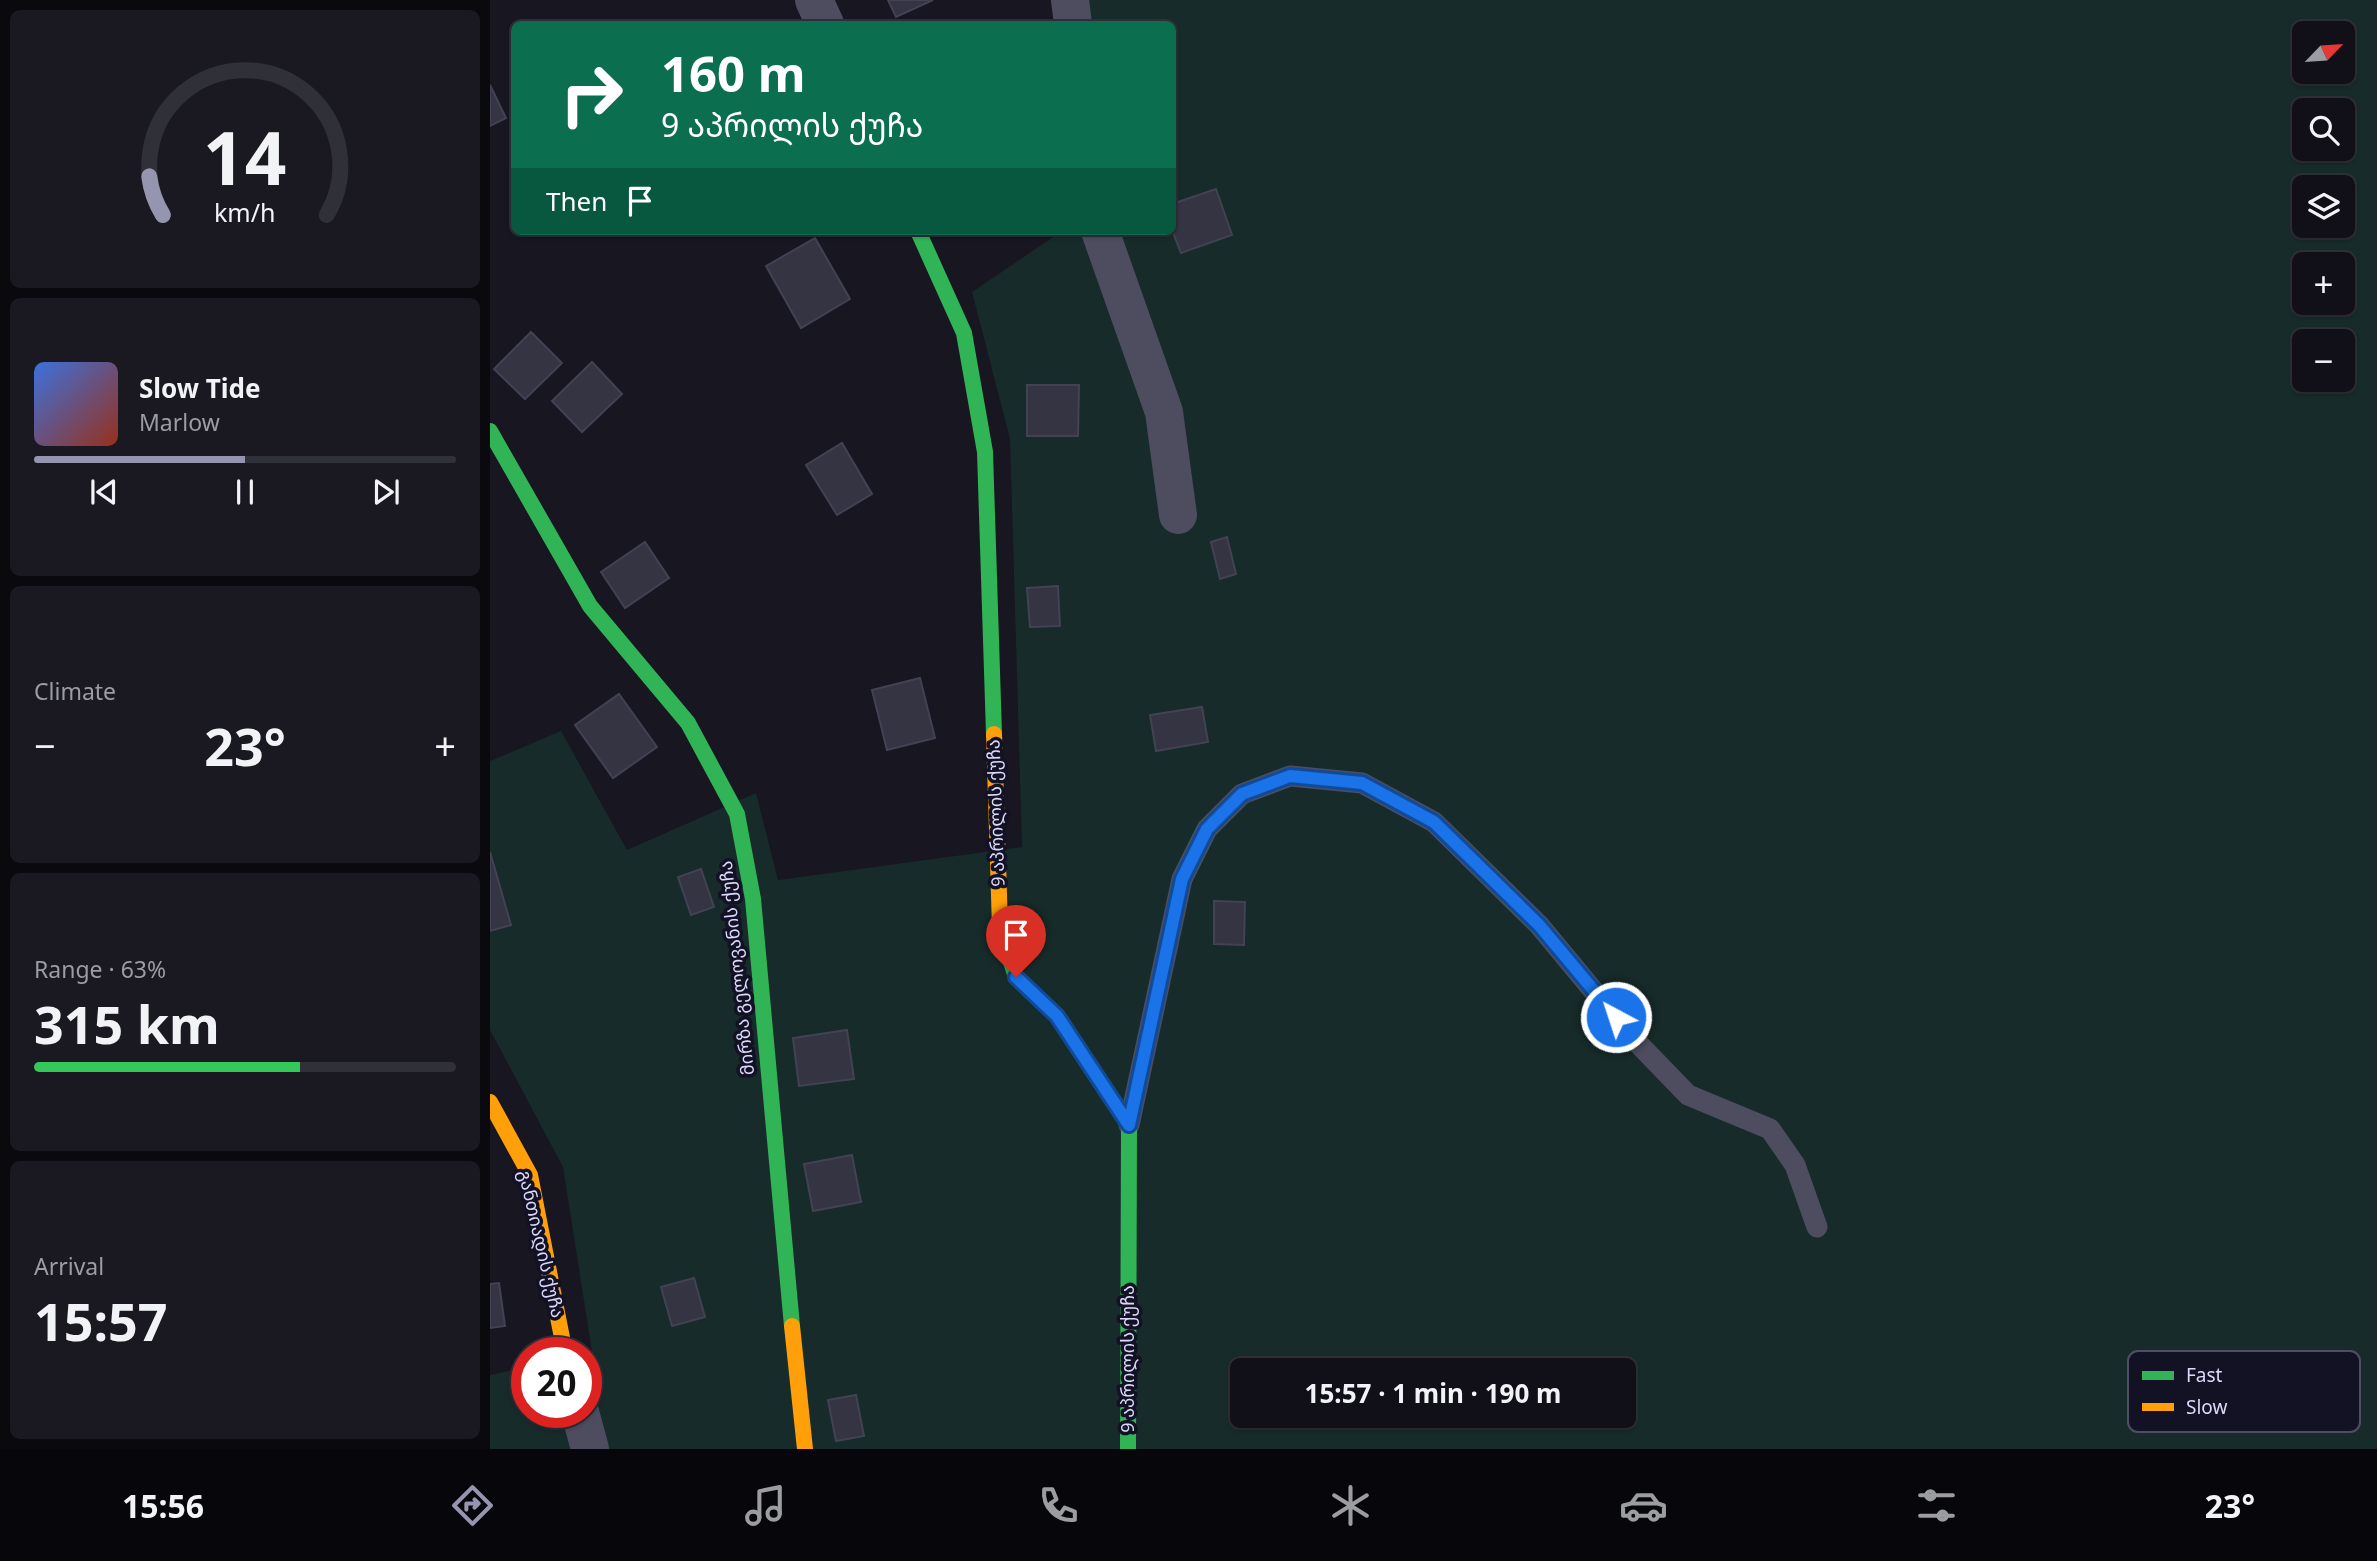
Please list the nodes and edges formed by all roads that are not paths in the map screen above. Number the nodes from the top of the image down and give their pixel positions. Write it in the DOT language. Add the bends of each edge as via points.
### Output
graph roads {
  1 [pos="814,0"];
  2 [pos="1070,0"];
  3 [pos="824,21"];
  4 [pos="1073,21"];
  5 [pos="920,235"];
  6 [pos="1101,235"];
  7 [pos="490,431"];
  8 [pos="1178,515"];
  9 [pos="490,1102"];
  10 [pos="1129,1125"];
  11 [pos="1817,1227"];
  12 [pos="562,1337"];
  13 [pos="584,1428"];
  14 [pos="590,1449"];
  15 [pos="805,1449"];
  16 [pos="1128,1449"];
  1 -- 3 [label="street"];
  2 -- 4 [label="street"];
  5 -- 10 [label="street, 9 აპრილის ქუჩა" via="964,333 985,452 1000,927 1016,977 1057,1016"];
  6 -- 8 [label="street" via="1164,412"];
  7 -- 15 [label="street, მირზა გელოვანის ქუჩა" via="590,606 688,723 737,814 753,899"];
  9 -- 12 [label="street, განთიადის ქუჩა" via="530,1175"];
  10 -- 11 [label="lane" via="1182,879 1207,829 1242,794 1290,776 1362,783 1434,822 1539,925 1631,1036 1688,1094 1770,1129 1794,1165"];
  10 -- 16 [label="street, 9 აპრილის ქუჩა"];
  13 -- 14 [label="street"];
}
